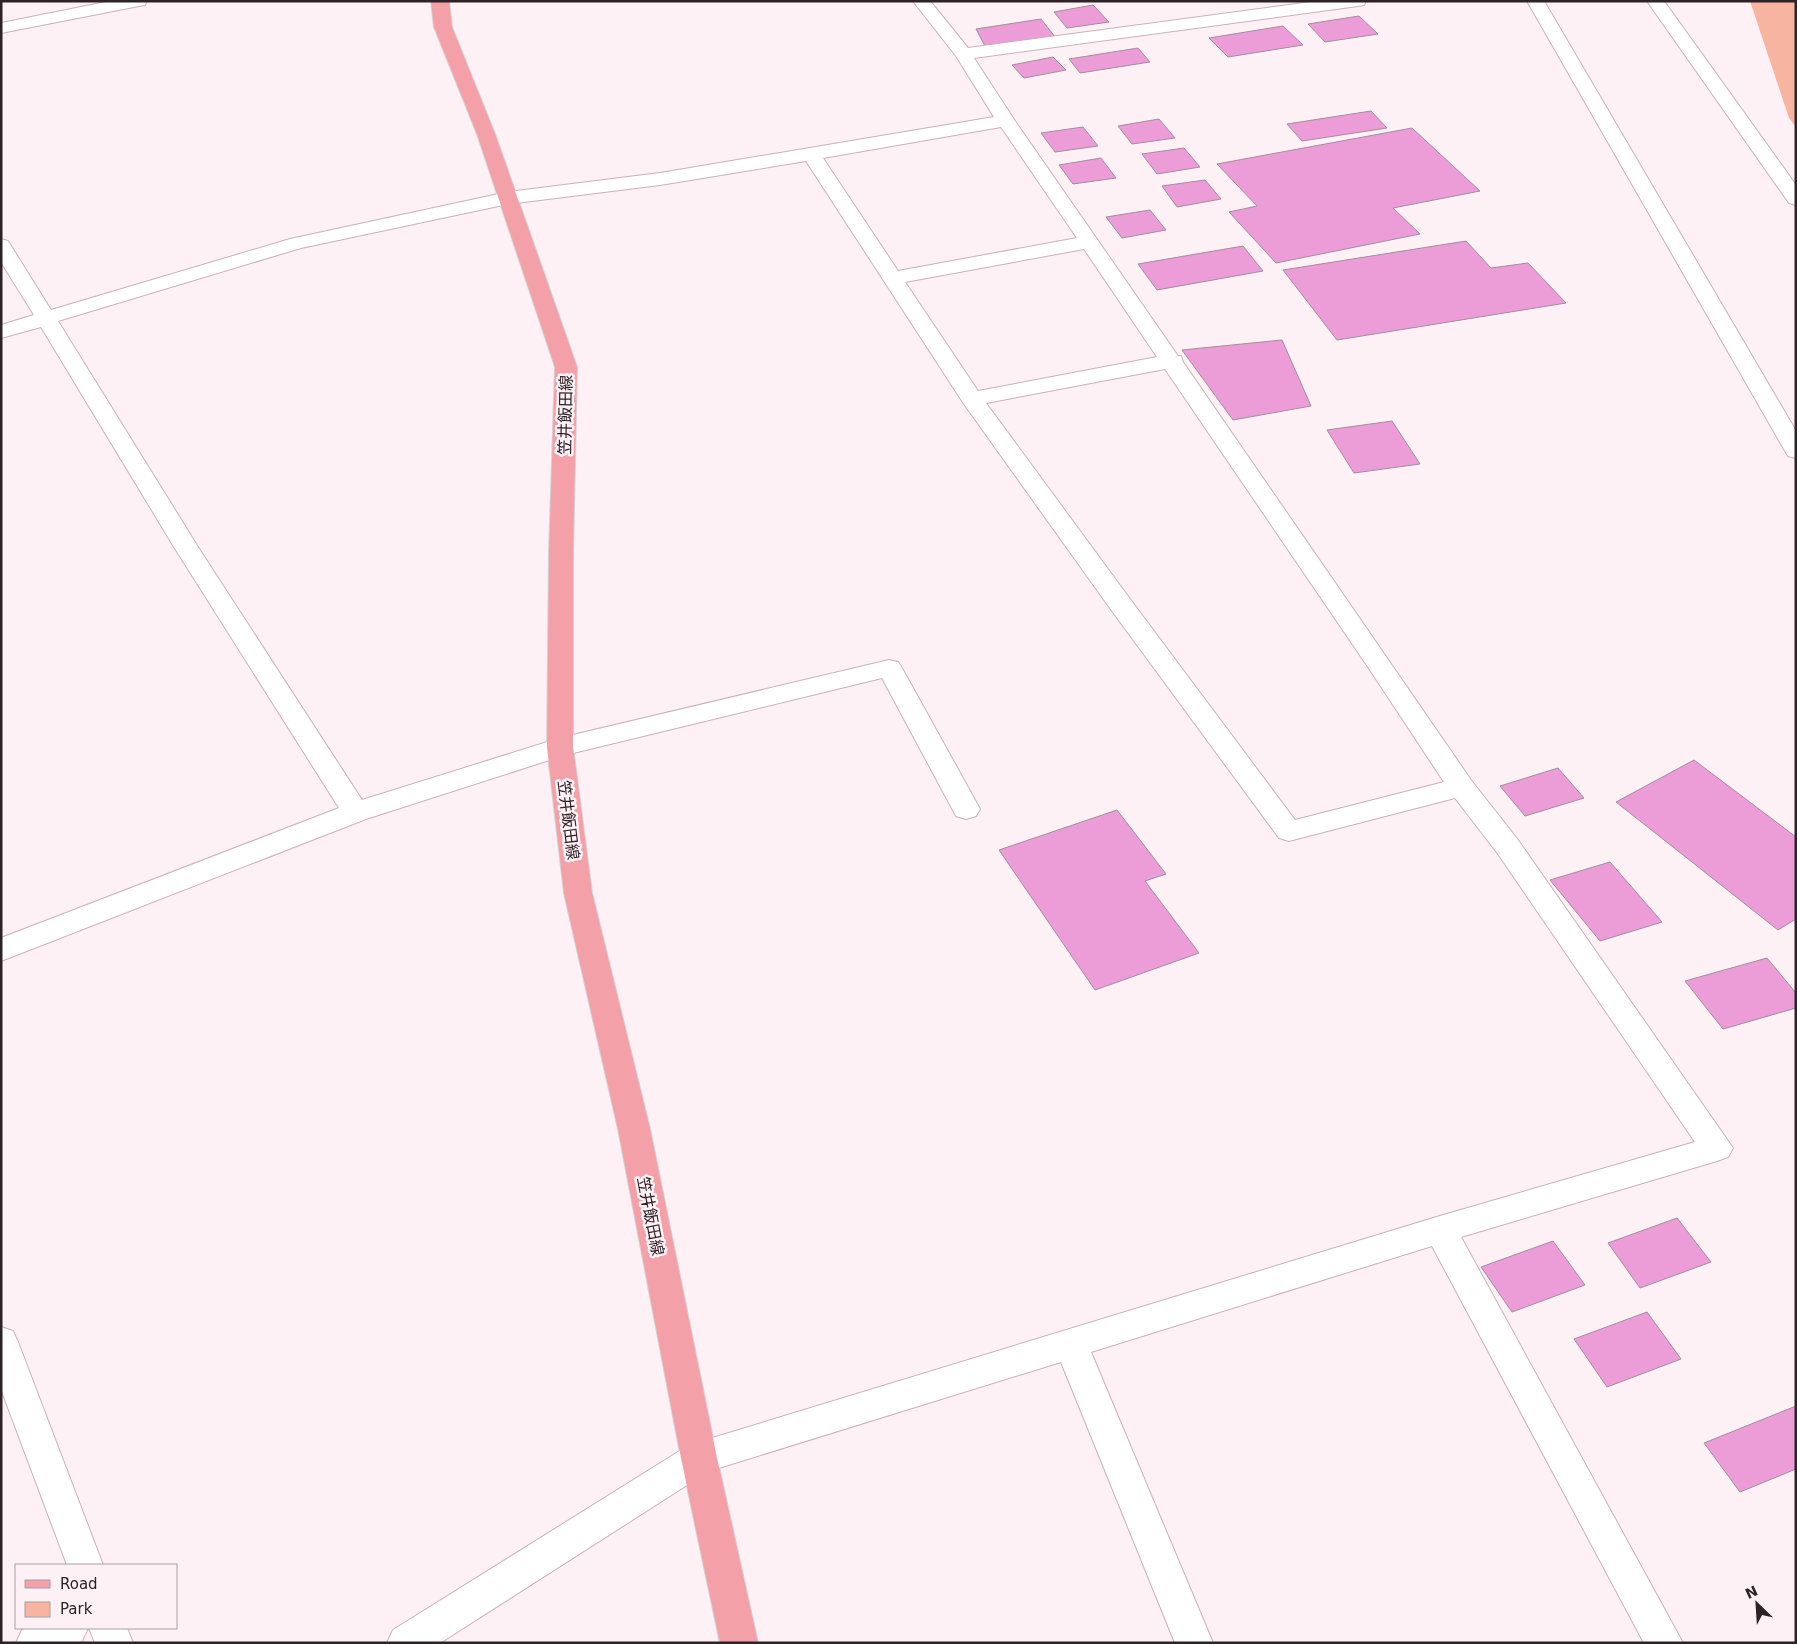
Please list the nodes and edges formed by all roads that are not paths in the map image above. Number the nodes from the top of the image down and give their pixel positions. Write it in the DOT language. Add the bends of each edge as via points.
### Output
graph roads {
  1 [pos="139,1"];
  2 [pos="440,1"];
  3 [pos="922,1"];
  4 [pos="1358,1"];
  5 [pos="1535,1"];
  6 [pos="1655,1"];
  7 [pos="1,28"];
  8 [pos="963,54"];
  9 [pos="1006,121"];
  10 [pos="811,154"];
  11 [pos="508,198"];
  12 [pos="1796,199"];
  13 [pos="1090,242"];
  14 [pos="1,245"];
  15 [pos="893,278"];
  16 [pos="48,319"];
  17 [pos="1,332"];
  18 [pos="1173,361"];
  19 [pos="972,399"];
  20 [pos="1796,451"];
  21 [pos="560,747"];
  22 [pos="1461,787"];
  23 [pos="966,809"];
  24 [pos="356,812"];
  25 [pos="1,950"];
  26 [pos="1440,1230"];
  27 [pos="1,1342"];
  28 [pos="1070,1343"];
  29 [pos="699,1458"];
  30 [pos="85,1564"];
  31 [pos="67,1629"];
  32 [pos="108,1629"];
  33 [pos="35,1643"];
  34 [pos="114,1643"];
  35 [pos="406,1643"];
  36 [pos="739,1643"];
  37 [pos="1194,1643"];
  38 [pos="1664,1643"];
  1 -- 7 [label="street"];
  2 -- 11 [label="main road, 笠井飯田線" via="443,27"];
  3 -- 8 [label="street"];
  4 -- 8 [label="street"];
  5 -- 20 [label="street"];
  6 -- 12 [label="street"];
  8 -- 9 [label="street"];
  9 -- 10 [label="street"];
  9 -- 13 [label="street"];
  10 -- 11 [label="street" via="660,179"];
  10 -- 15 [label="street"];
  11 -- 16 [label="street" via="297,243"];
  11 -- 21 [label="main road, 笠井飯田線" via="566,367"];
  13 -- 15 [label="street"];
  13 -- 18 [label="street"];
  14 -- 16 [label="street"];
  15 -- 19 [label="street"];
  16 -- 17 [label="street"];
  16 -- 24 [label="street" via="186,547"];
  18 -- 19 [label="street"];
  18 -- 22 [label="street"];
  19 -- 22 [label="street" via="1120,605 1289,831"];
  21 -- 23 [label="street" via="889,668"];
  21 -- 24 [label="street"];
  21 -- 29 [label="main road, 笠井飯田線" via="578,893 634,1128"];
  22 -- 26 [label="street" via="1508,847 1717,1148"];
  24 -- 25 [label="street"];
  26 -- 28 [label="street"];
  26 -- 38 [label="street"];
  27 -- 30 [label="street"];
  28 -- 29 [label="street"];
  28 -- 37 [label="street"];
  29 -- 35 [label="street"];
  29 -- 36 [label="main road, 笠井飯田線"];
  31 -- 33 [label="street"];
  32 -- 34 [label="street"];
}
